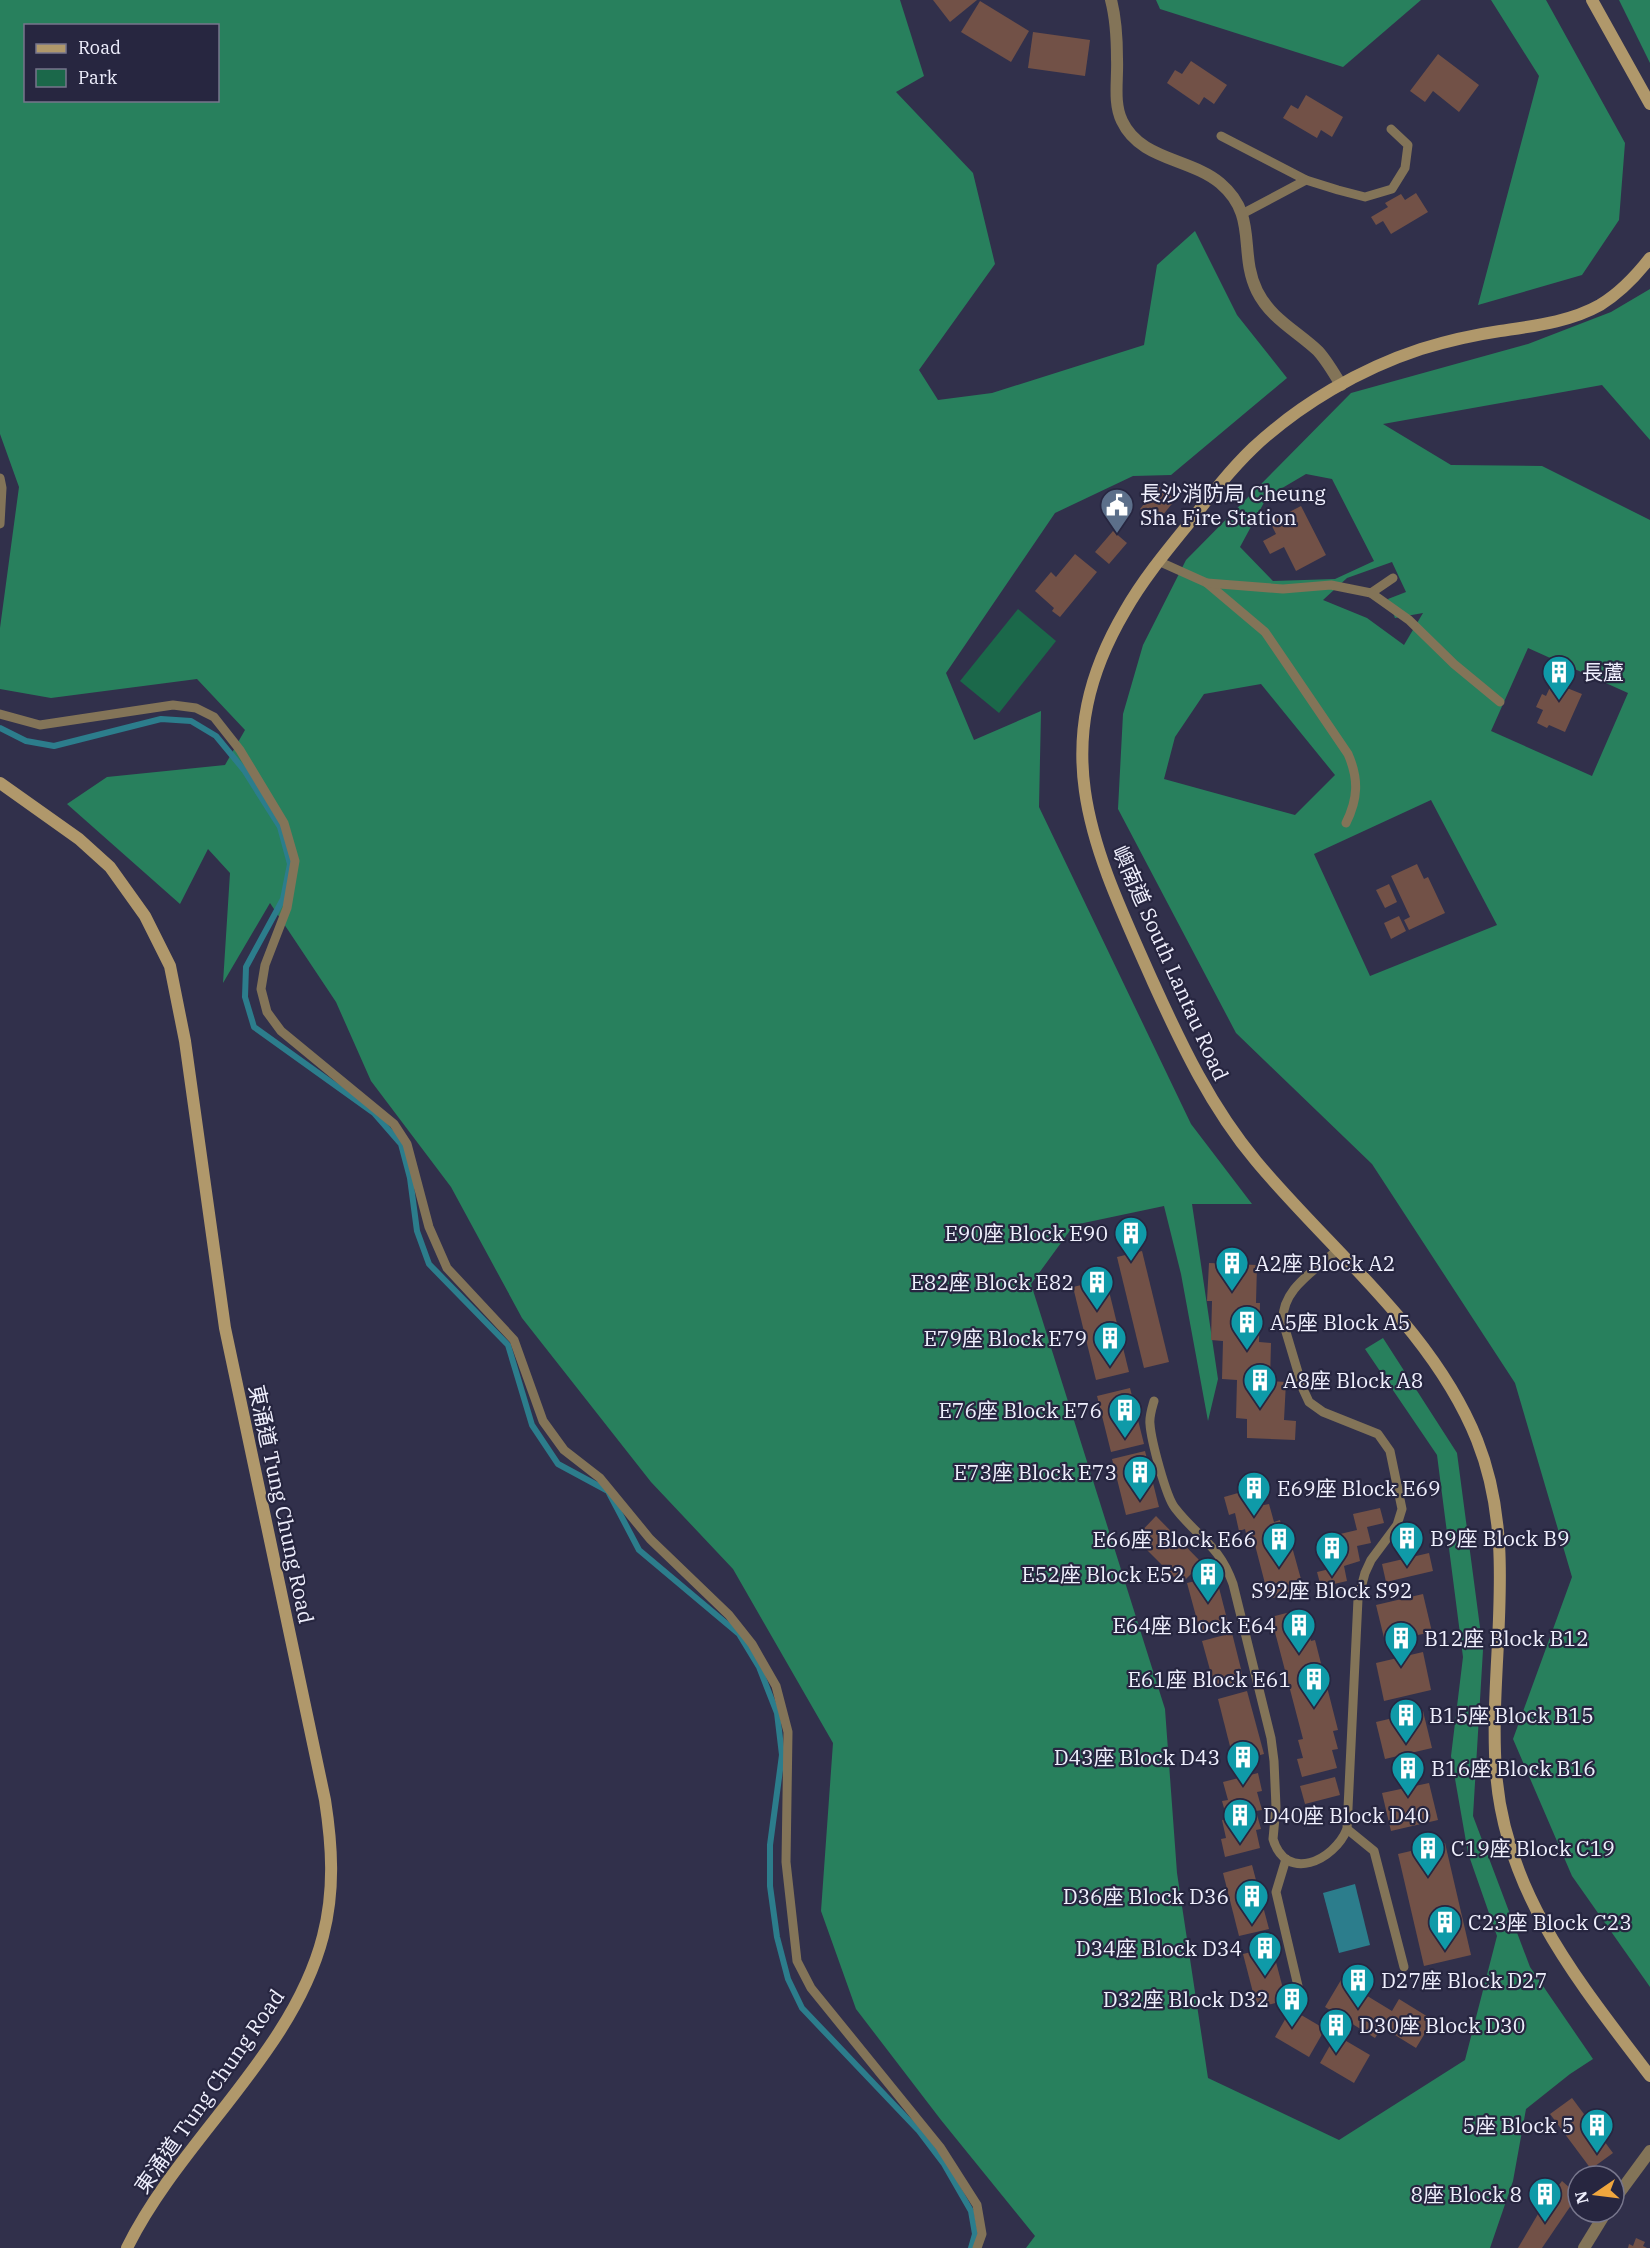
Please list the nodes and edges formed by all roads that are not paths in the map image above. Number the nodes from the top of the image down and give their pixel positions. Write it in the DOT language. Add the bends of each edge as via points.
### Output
graph roads {
  1 [pos="1111,0"];
  2 [pos="1592,0"];
  3 [pos="1647,91"];
  4 [pos="1650,104"];
  5 [pos="1390,129"];
  6 [pos="1221,136"];
  7 [pos="1306,180"];
  8 [pos="1242,214"];
  9 [pos="1650,258"];
  10 [pos="1341,385"];
  11 [pos="0,478"];
  12 [pos="0,524"];
  13 [pos="1158,561"];
  14 [pos="1393,578"];
  15 [pos="1207,584"];
  16 [pos="1371,593"];
  17 [pos="1500,702"];
  18 [pos="0,714"];
  19 [pos="0,783"];
  20 [pos="1346,823"];
  21 [pos="1337,1250"];
  22 [pos="1154,1401"];
  23 [pos="1347,1828"];
  24 [pos="1286,1859"];
  25 [pos="1404,1967"];
  26 [pos="1298,1986"];
  27 [pos="1650,2076"];
  28 [pos="1650,2151"];
  29 [pos="1626,2184"];
  30 [pos="1599,2224"];
  31 [pos="127,2248"];
  32 [pos="977,2248"];
  33 [pos="1584,2248"];
  1 -- 8 [label="street" via="1117,38 1118,108 1128,131 1146,148 1218,181"];
  2 -- 3 [label="main road"];
  3 -- 4 [label="main road"];
  5 -- 7 [label="lane" via="1408,145 1405,168 1392,189 1365,197"];
  6 -- 7 [label="lane"];
  7 -- 8 [label="lane"];
  8 -- 10 [label="street" via="1251,274 1267,307 1319,353"];
  9 -- 10 [label="main road, 嶼南道 South Lantau Road" via="1627,285 1587,311 1427,348"];
  10 -- 13 [label="main road, 嶼南道 South Lantau Road" via="1306,406 1259,443 1220,483"];
  11 -- 12 [label="lane"];
  13 -- 15 [label="lane"];
  13 -- 21 [label="main road, 嶼南道 South Lantau Road" via="1109,638 1087,706 1082,770 1094,838 1117,901 1198,1078 1254,1159"];
  14 -- 16 [label="lane"];
  15 -- 16 [label="lane" via="1283,589 1331,585"];
  15 -- 20 [label="lane" via="1265,632 1348,754 1355,774 1356,796"];
  16 -- 17 [label="lane" via="1409,620"];
  18 -- 32 [label="lane" via="40,725 173,705 196,708 214,717 240,750 284,823 295,861 287,908 265,965 261,989 267,1012 281,1030 394,1124 407,1144 429,1227 447,1268 514,1340 543,1421 564,1450 600,1478 650,1539 729,1615 776,1686 788,1732 786,1862 797,1961 810,1988 940,2146 977,2205 982,2234"];
  19 -- 31 [label="main road, 東涌道 Tung Chung Road" via="80,839 123,884 146,916 170,966 225,1328 325,1800 332,1855 328,1911 317,1956 298,2001 175,2170"];
  21 -- 23 [label="lane" via="1288,1295 1283,1322 1309,1402 1323,1412 1378,1434 1387,1444 1402,1509 1397,1526 1368,1566 1358,1599"];
  21 -- 27 [label="main road, 嶼南道 South Lantau Road" via="1431,1356 1460,1402 1480,1446 1494,1502 1500,1560 1495,1744 1506,1833 1523,1884 1549,1934"];
  22 -- 24 [label="lane" via="1149,1422 1168,1496 1176,1510 1215,1548 1233,1584 1271,1738 1276,1808 1273,1839"];
  23 -- 24 [label="lane" via="1336,1848 1318,1860 1300,1864"];
  23 -- 25 [label="lane" via="1374,1851"];
  24 -- 26 [label="lane" via="1276,1892"];
  28 -- 29 [label="street"];
  30 -- 33 [label="street"];
}
